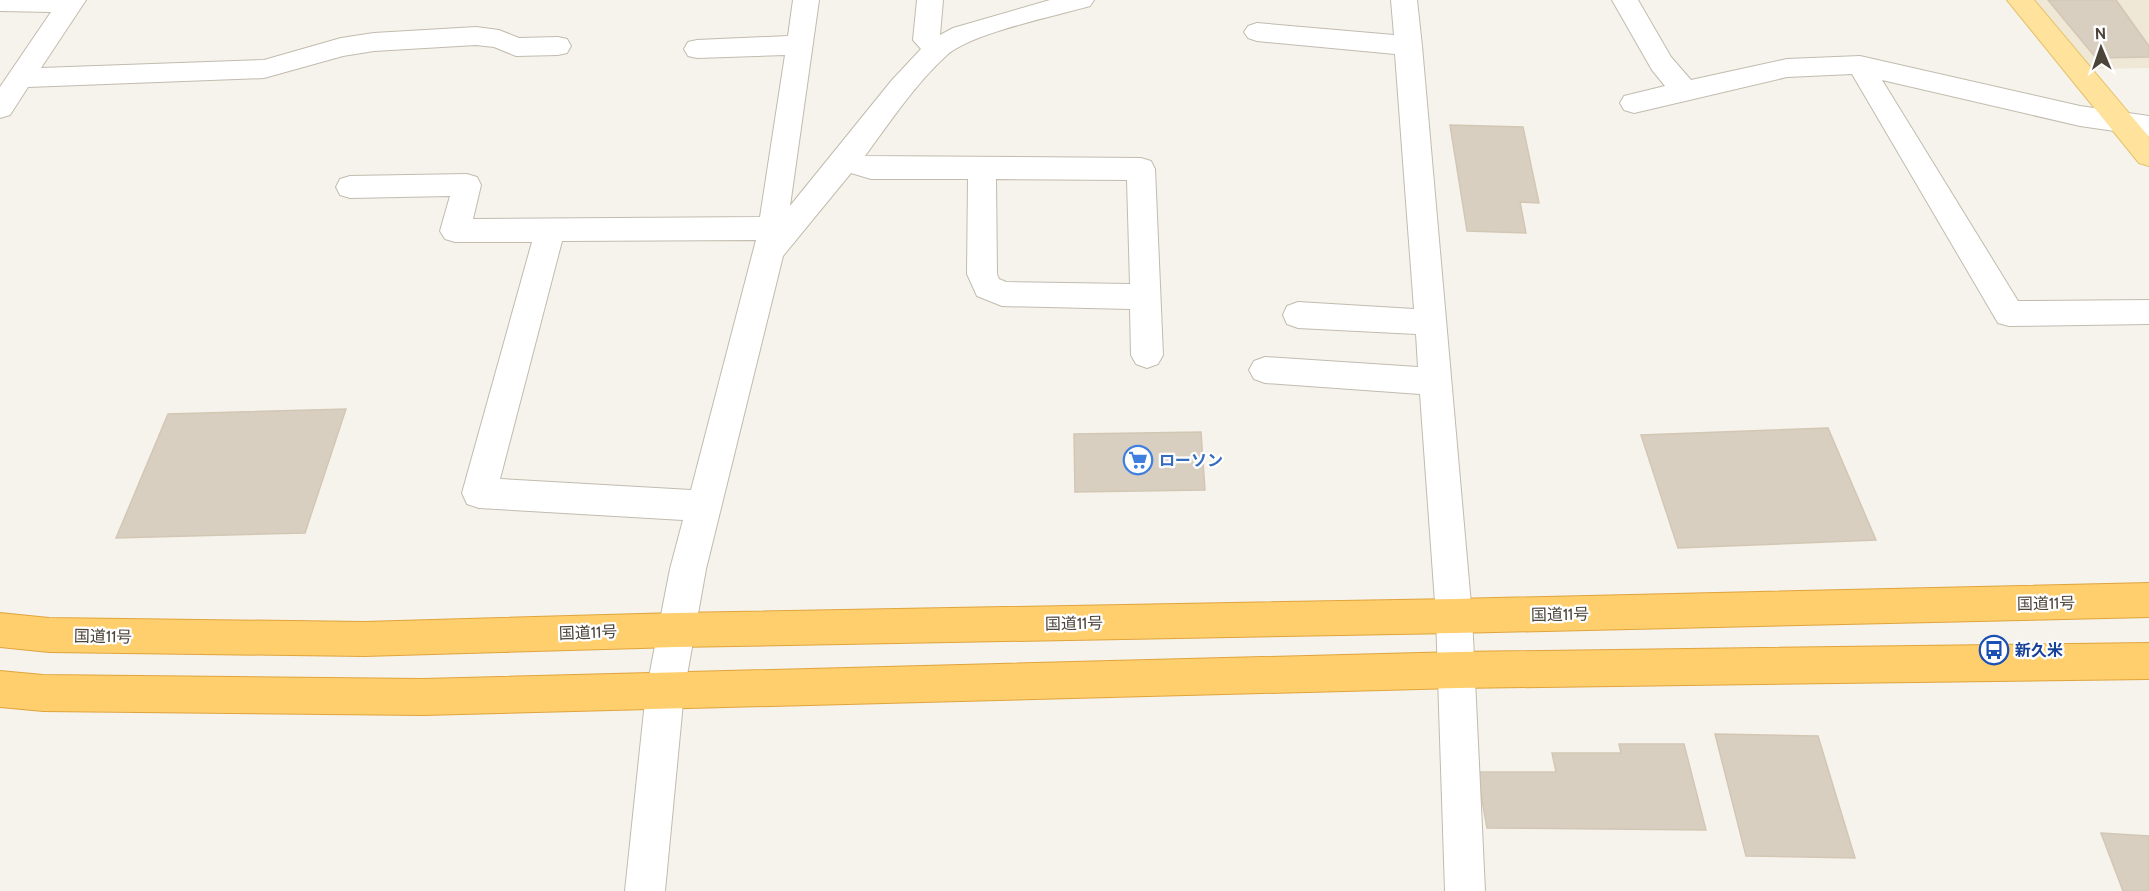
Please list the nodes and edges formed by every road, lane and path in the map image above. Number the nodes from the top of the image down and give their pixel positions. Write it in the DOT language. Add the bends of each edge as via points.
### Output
graph roads {
  1 [pos="806,0"];
  2 [pos="930,0"];
  3 [pos="1081,0"];
  4 [pos="1403,0"];
  5 [pos="1624,0"];
  6 [pos="2020,0"];
  7 [pos="0,2"];
  8 [pos="72,2"];
  9 [pos="1257,32"];
  10 [pos="799,45"];
  11 [pos="558,46"];
  12 [pos="1409,46"];
  13 [pos="938,48"];
  14 [pos="697,49"];
  15 [pos="1860,65"];
  16 [pos="21,78"];
  17 [pos="1685,91"];
  18 [pos="1634,103"];
  19 [pos="0,108"];
  20 [pos="2136,125"];
  21 [pos="2149,156"];
  22 [pos="845,161"];
  23 [pos="982,168"];
  24 [pos="350,187"];
  25 [pos="549,230"];
  26 [pos="771,240"];
  27 [pos="1145,297"];
  28 [pos="2149,312"];
  29 [pos="1298,315"];
  30 [pos="1431,322"];
  31 [pos="1147,355"];
  32 [pos="1265,370"];
  33 [pos="1436,382"];
  34 [pos="704,506"];
  35 [pos="2149,600"];
  36 [pos="1454,616"];
  37 [pos="0,630"];
  38 [pos="676,630"];
  39 [pos="2149,661"];
  40 [pos="1457,670"];
  41 [pos="0,689"];
  42 [pos="665,692"];
  43 [pos="645,891"];
  44 [pos="1465,891"];
  1 -- 10 [label="street"];
  2 -- 13 [label="street" via="926,40"];
  3 -- 13 [label="street" via="962,34"];
  4 -- 12 [label="street"];
  5 -- 17 [label="street" via="1661,63"];
  6 -- 20 [label="main road"];
  7 -- 8 [label="street"];
  8 -- 16 [label="street"];
  9 -- 12 [label="street"];
  10 -- 14 [label="street"];
  10 -- 26 [label="street"];
  11 -- 16 [label="street" via="516,47 499,39 476,36 374,42 340,47 264,69"];
  12 -- 30 [label="street"];
  13 -- 22 [label="street" via="902,87"];
  15 -- 17 [label="street" via="1787,68"];
  15 -- 20 [label="street" via="2080,116"];
  15 -- 28 [label="street" via="2009,314"];
  16 -- 19 [label="street"];
  17 -- 18 [label="street"];
  20 -- 21 [label="main road"];
  22 -- 23 [label="street" via="871,168"];
  22 -- 26 [label="street"];
  23 -- 27 [label="street" via="982,274 988,287 1002,294"];
  23 -- 27 [label="street" via="1141,169"];
  24 -- 25 [label="street" via="467,185 455,231"];
  25 -- 26 [label="street"];
  25 -- 34 [label="street" via="479,493"];
  26 -- 34 [label="street"];
  27 -- 31 [label="street"];
  29 -- 30 [label="street"];
  30 -- 33 [label="street"];
  32 -- 33 [label="street"];
  33 -- 36 [label="street"];
  34 -- 38 [label="street"];
  35 -- 36 [label="highway, 国道11号"];
  36 -- 38 [label="highway, 国道11号"];
  36 -- 40 [label="street"];
  37 -- 38 [label="highway, 国道11号" via="49,635 364,639"];
  38 -- 42 [label="street"];
  39 -- 40 [label="highway"];
  40 -- 42 [label="highway"];
  40 -- 44 [label="street"];
  41 -- 42 [label="highway" via="43,693 423,697"];
  42 -- 43 [label="street"];
}
